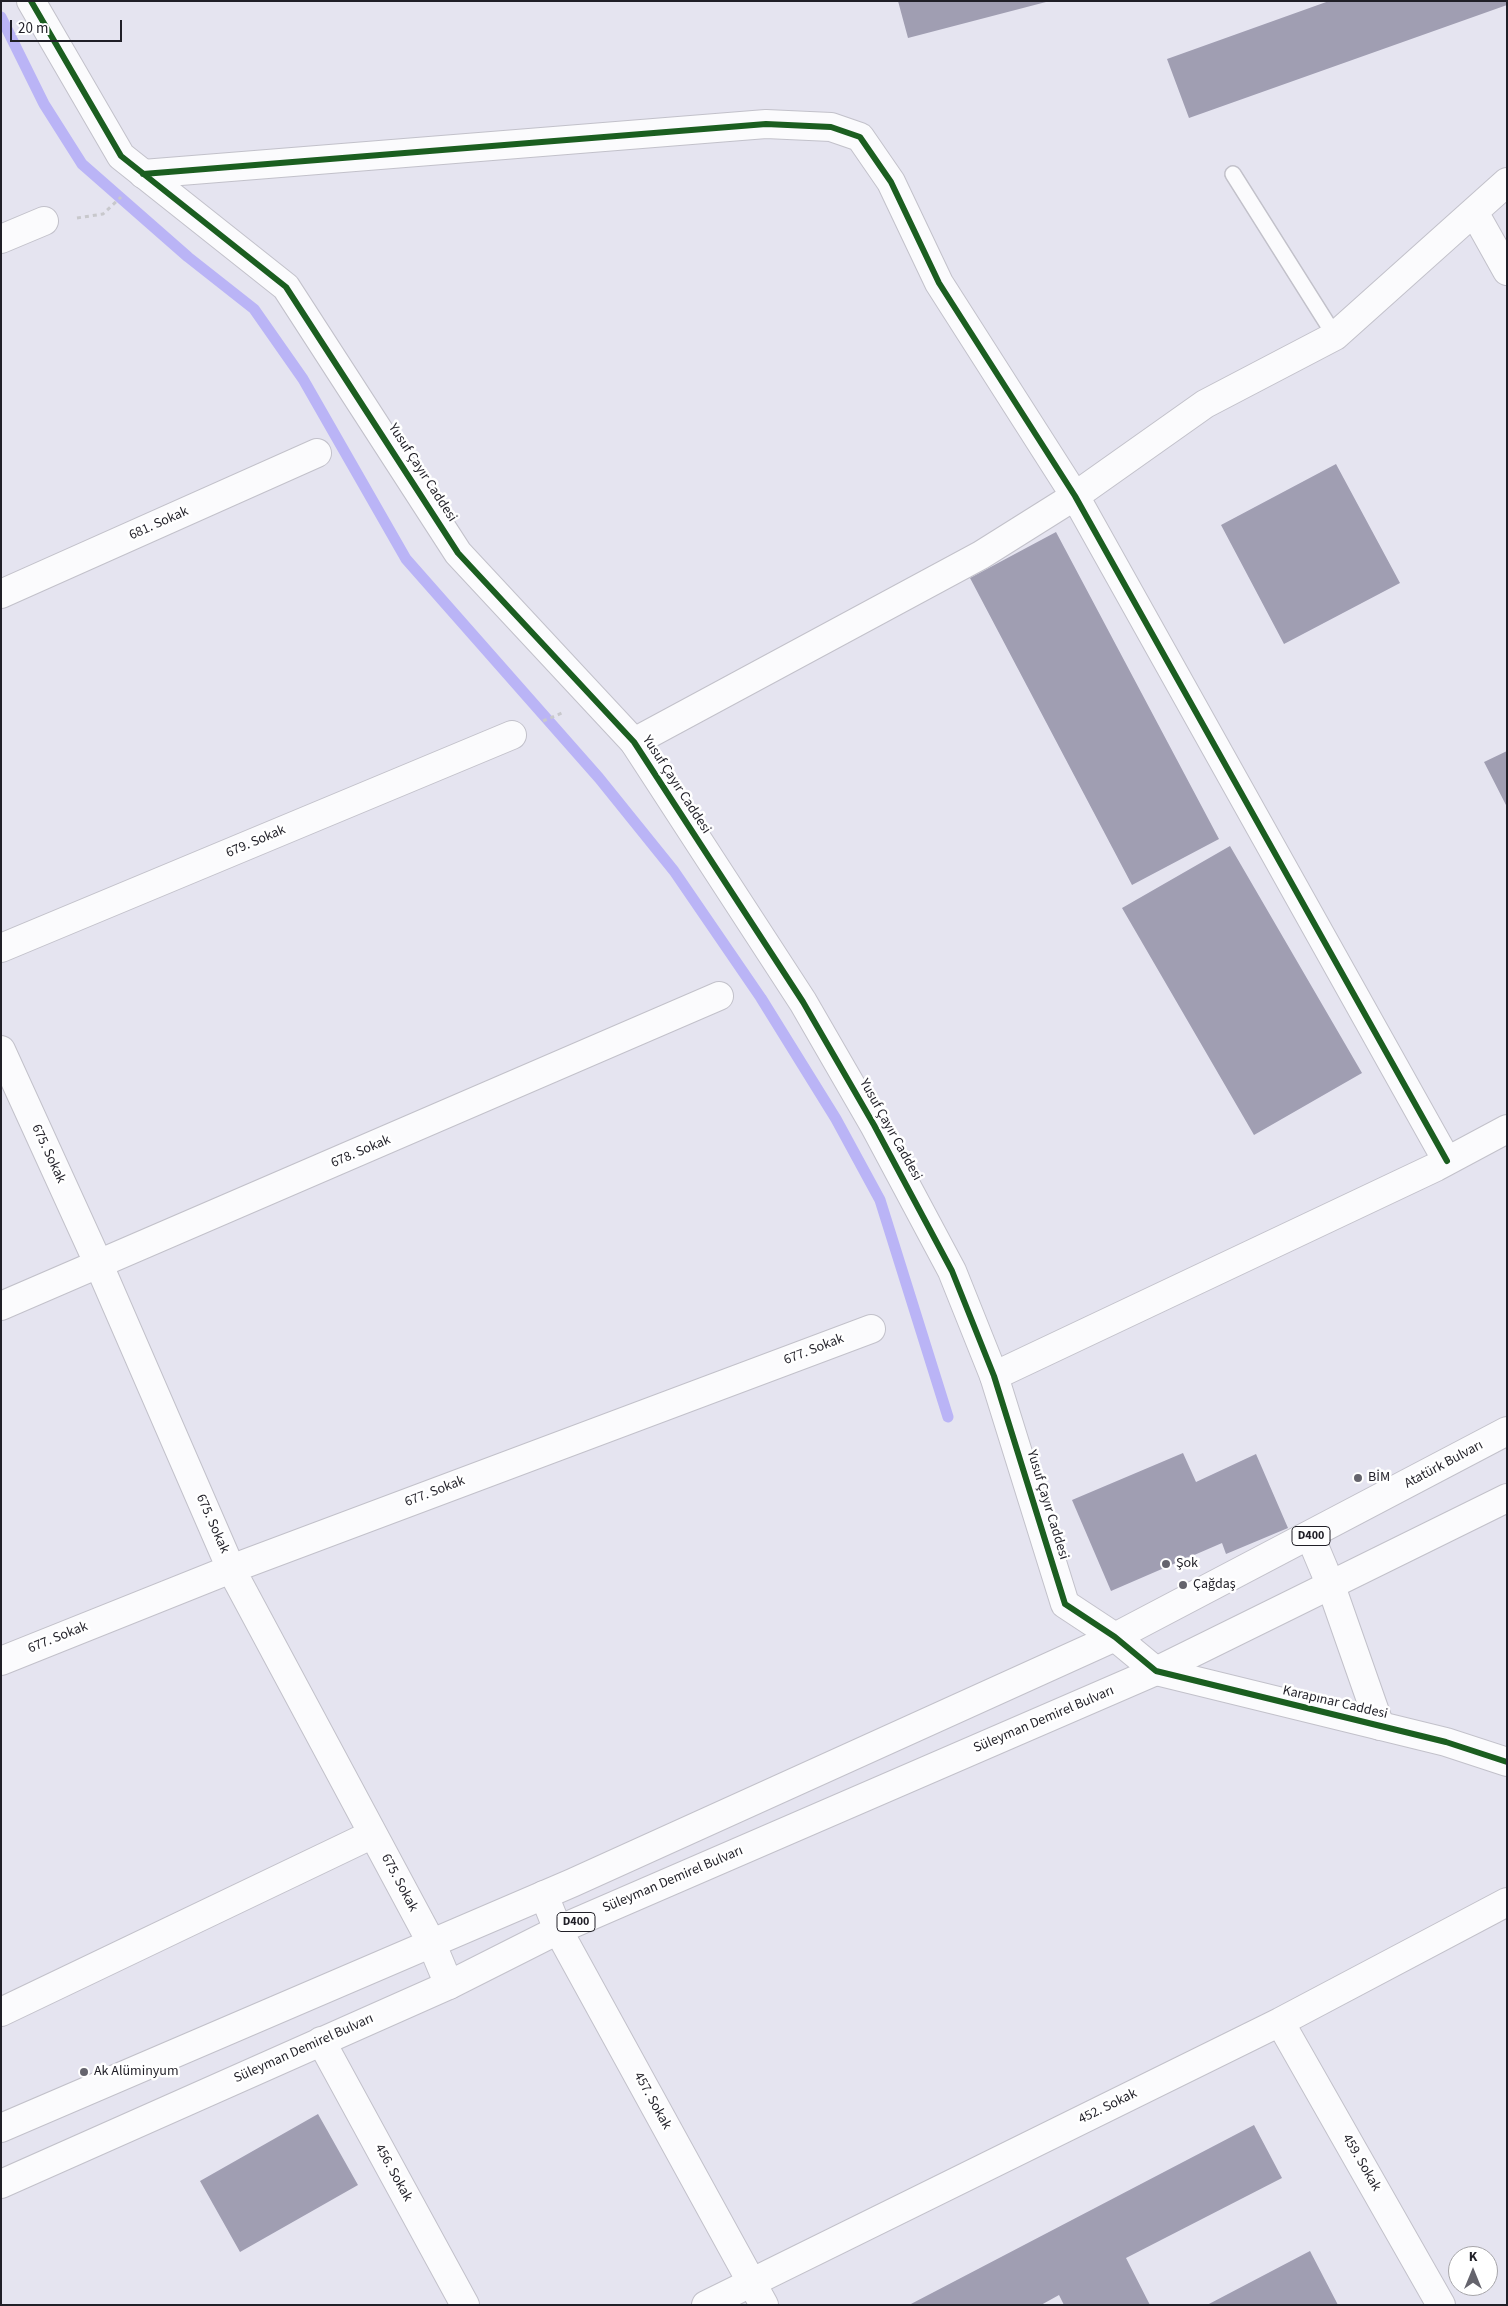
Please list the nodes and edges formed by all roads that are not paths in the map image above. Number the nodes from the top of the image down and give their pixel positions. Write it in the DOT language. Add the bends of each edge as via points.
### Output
graph roads {
  1 [pos="31,1"];
  2 [pos="144,174"];
  3 [pos="1233,174"];
  4 [pos="1507,182"];
  5 [pos="1474,212"];
  6 [pos="44,221"];
  7 [pos="1,239"];
  8 [pos="1507,271"];
  9 [pos="1335,336"];
  10 [pos="318,453"];
  11 [pos="1075,496"];
  12 [pos="1,594"];
  13 [pos="512,735"];
  14 [pos="634,742"];
  15 [pos="1,948"];
  16 [pos="719,996"];
  17 [pos="1,1050"];
  18 [pos="1507,1129"];
  19 [pos="1447,1161"];
  20 [pos="99,1265"];
  21 [pos="1,1306"];
  22 [pos="871,1329"];
  23 [pos="994,1376"];
  24 [pos="1507,1431"];
  25 [pos="1507,1498"];
  26 [pos="1310,1536"];
  27 [pos="232,1569"];
  28 [pos="1331,1586"];
  29 [pos="1115,1637"];
  30 [pos="1,1661"];
  31 [pos="1156,1671"];
  32 [pos="1380,1726"];
  33 [pos="1507,1762"];
  34 [pos="373,1834"];
  35 [pos="544,1895"];
  36 [pos="1507,1902"];
  37 [pos="558,1930"];
  38 [pos="431,1942"];
  39 [pos="449,1985"];
  40 [pos="1,2012"];
  41 [pos="1280,2022"];
  42 [pos="320,2041"];
  43 [pos="1,2128"];
  44 [pos="1,2184"];
  45 [pos="759,2294"];
  46 [pos="465,2305"];
  47 [pos="706,2305"];
  48 [pos="1441,2305"];
  1 -- 2 [label="street, Yusuf Çayır Caddesi" via="121,156"];
  2 -- 11 [label="street" via="766,124 832,127 860,137 891,182 939,284"];
  2 -- 14 [label="street, Yusuf Çayır Caddesi" via="286,287 458,553"];
  3 -- 9 [label="lane"];
  4 -- 5 [label="street"];
  5 -- 8 [label="street"];
  5 -- 9 [label="street"];
  6 -- 7 [label="street"];
  9 -- 11 [label="street" via="1205,404"];
  10 -- 12 [label="street, 681. Sokak"];
  11 -- 14 [label="street" via="981,555"];
  11 -- 19 [label="street"];
  13 -- 15 [label="street, 679. Sokak"];
  14 -- 23 [label="street, Yusuf Çayır Caddesi" via="803,1002 874,1125 952,1271"];
  16 -- 20 [label="street, 678. Sokak"];
  17 -- 20 [label="street, 675. Sokak"];
  18 -- 19 [label="street"];
  19 -- 23 [label="street"];
  20 -- 21 [label="street, 678. Sokak"];
  20 -- 27 [label="street, 675. Sokak"];
  22 -- 27 [label="street, 677. Sokak"];
  23 -- 29 [label="street, Yusuf Çayır Caddesi" via="1065,1604"];
  24 -- 26 [label="street, Atatürk Bulvarı / D400"];
  25 -- 28 [label="street, D400"];
  26 -- 28 [label="street"];
  26 -- 29 [label="street, Atatürk Bulvarı / D400"];
  27 -- 30 [label="street, 677. Sokak"];
  27 -- 34 [label="street, 675. Sokak"];
  28 -- 31 [label="street, D400"];
  28 -- 32 [label="street"];
  29 -- 31 [label="street, Yusuf Çayır Caddesi"];
  29 -- 35 [label="street, D400"];
  31 -- 32 [label="street, Karapınar Caddesi"];
  31 -- 37 [label="street, Süleyman Demirel Bulvarı / D400"];
  32 -- 33 [label="street, Karapınar Caddesi" via="1446,1742"];
  34 -- 38 [label="street, 675. Sokak"];
  34 -- 40 [label="street"];
  35 -- 37 [label="street, 457. Sokak"];
  35 -- 38 [label="street, D400"];
  36 -- 41 [label="street, 452. Sokak"];
  37 -- 39 [label="street, Süleyman Demirel Bulvarı / D400"];
  37 -- 45 [label="street, 457. Sokak"];
  38 -- 39 [label="street, 675. Sokak"];
  38 -- 43 [label="street, D400"];
  39 -- 42 [label="street, Süleyman Demirel Bulvarı / D400"];
  41 -- 45 [label="street, 452. Sokak"];
  41 -- 48 [label="street, 459. Sokak"];
  42 -- 44 [label="street, Süleyman Demirel Bulvarı / D400"];
  42 -- 46 [label="street, 456. Sokak"];
  45 -- 47 [label="street, 452. Sokak"];
}
